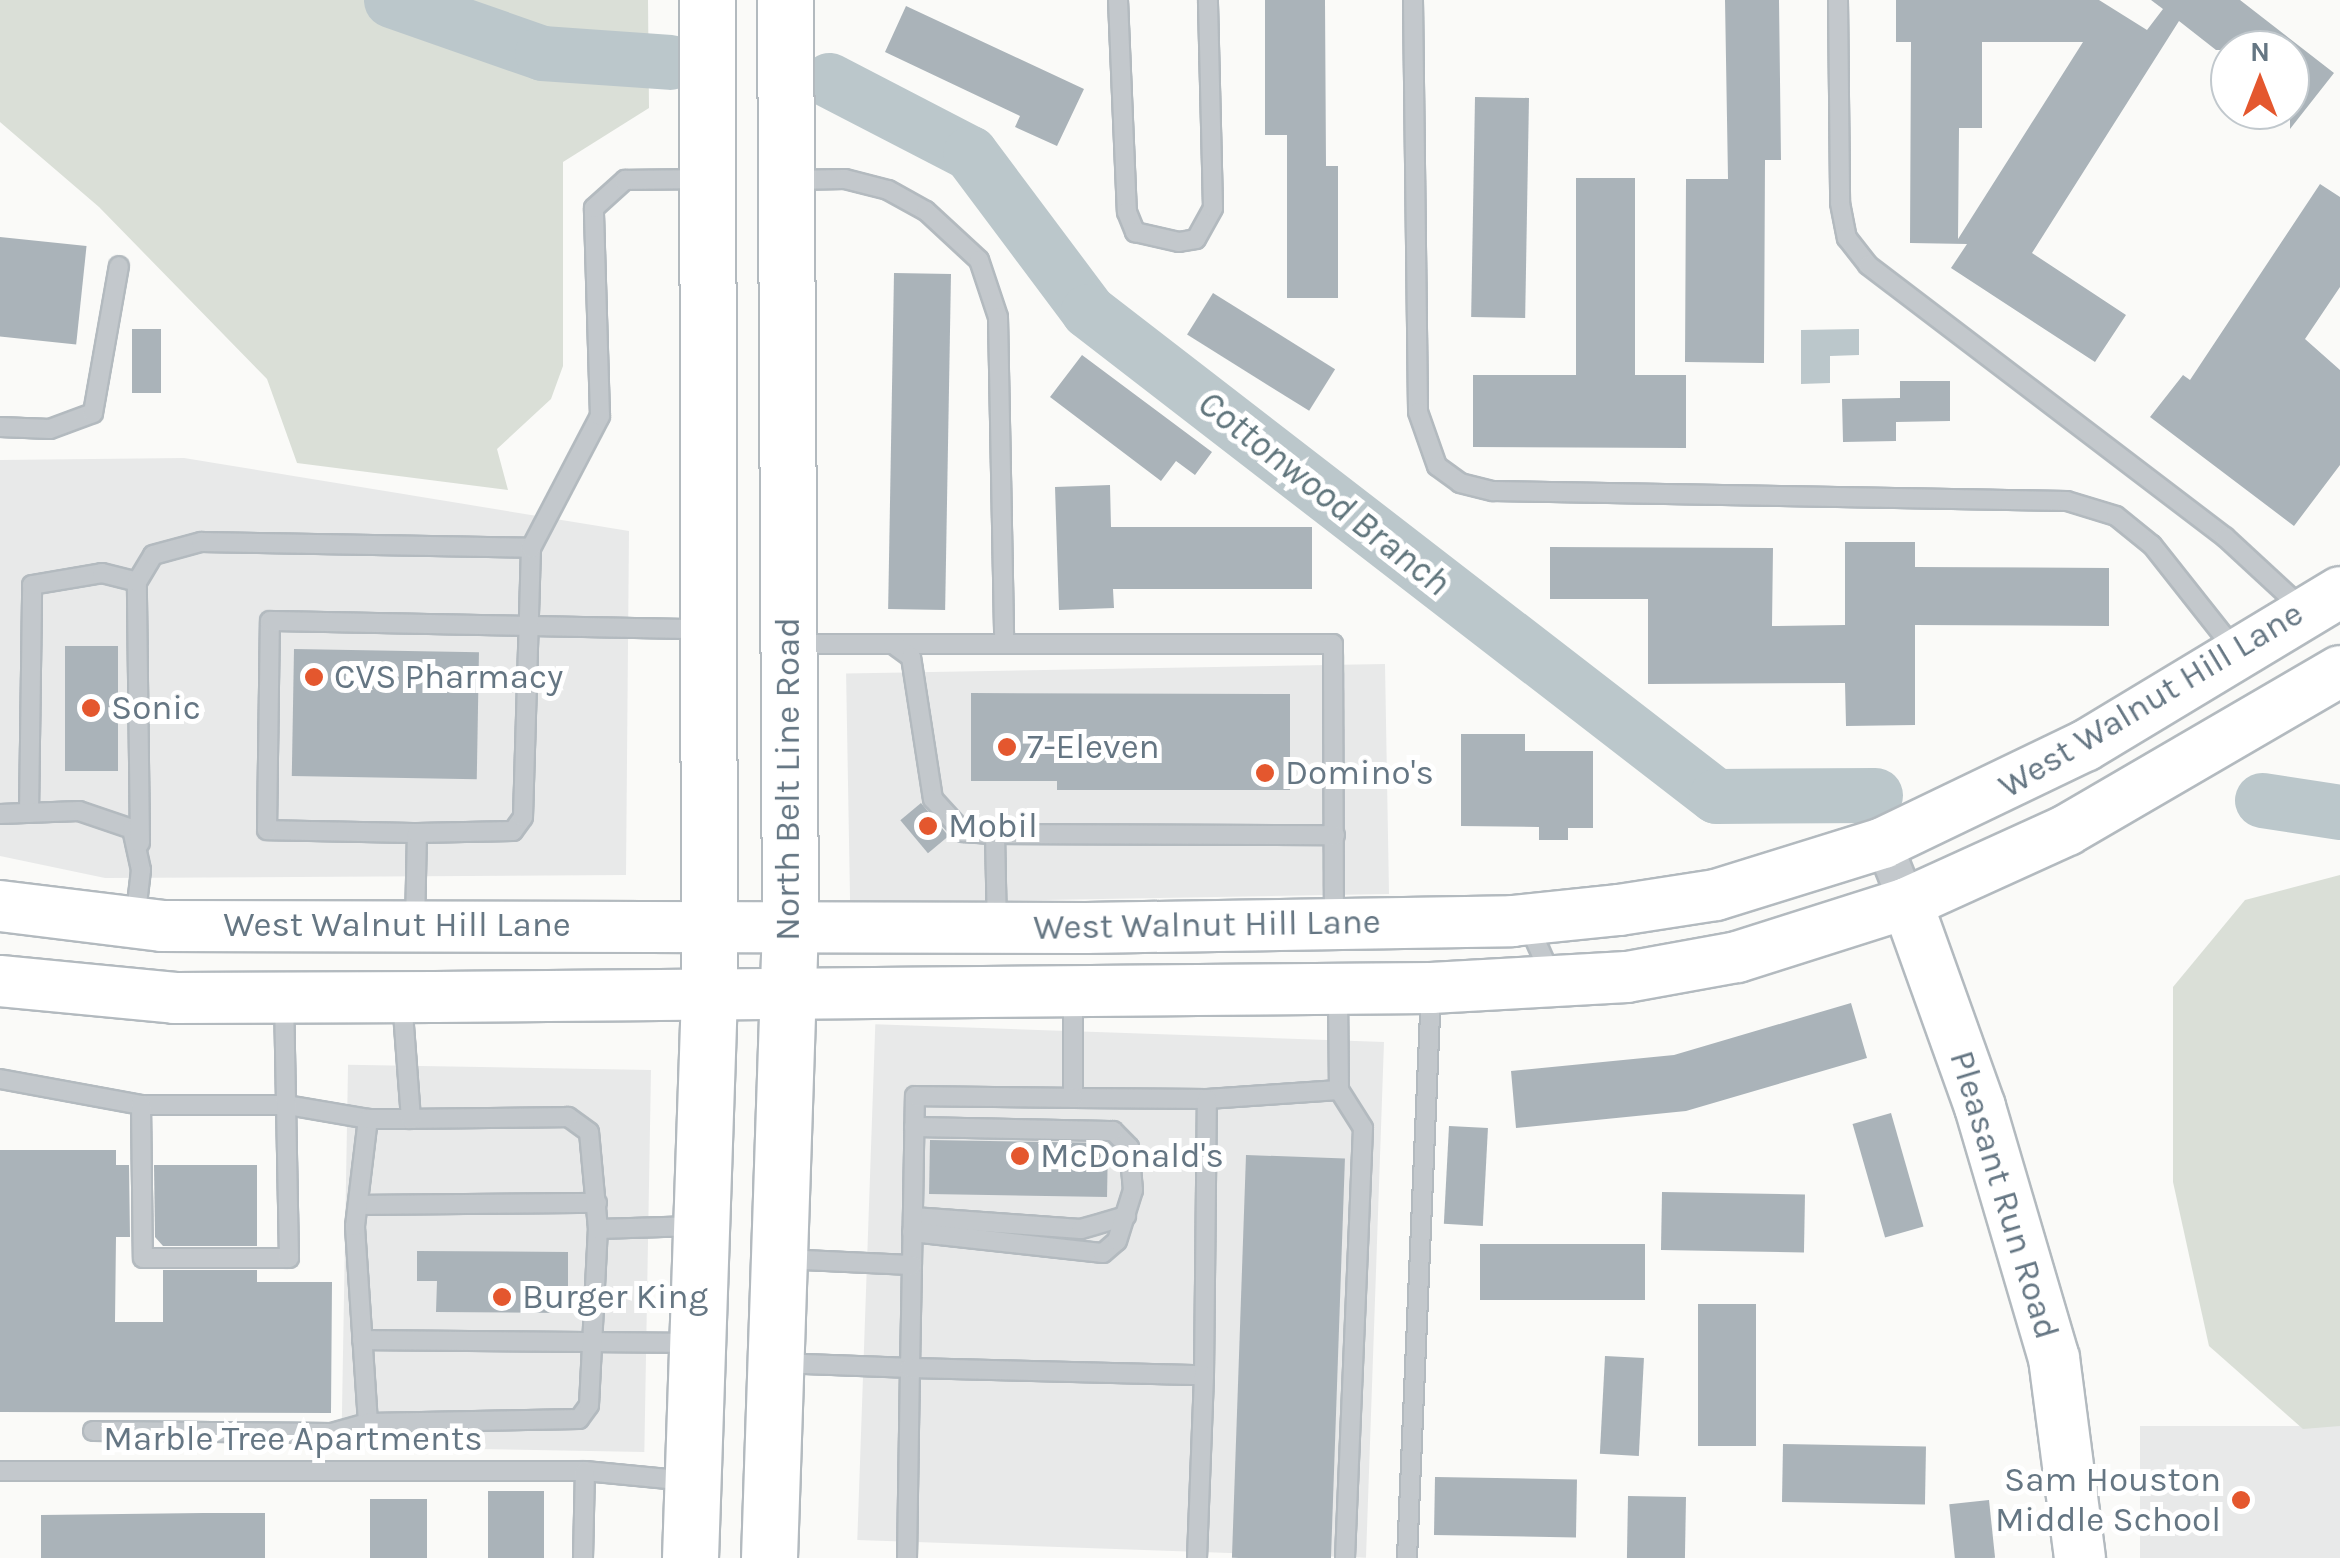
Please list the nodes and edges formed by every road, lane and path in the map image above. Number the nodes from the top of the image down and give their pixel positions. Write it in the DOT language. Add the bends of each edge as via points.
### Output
graph roads {
  1 [pos="707,0"];
  2 [pos="784,0"];
  3 [pos="1118,0"];
  4 [pos="1208,0"];
  5 [pos="1413,0"];
  6 [pos="1838,0"];
  7 [pos="708,180"];
  8 [pos="784,180"];
  9 [pos="119,266"];
  10 [pos="0,426"];
  11 [pos="531,548"];
  12 [pos="137,582"];
  13 [pos="2321,600"];
  14 [pos="528,628"];
  15 [pos="708,629"];
  16 [pos="1004,643"];
  17 [pos="787,644"];
  18 [pos="893,644"];
  19 [pos="2235,651"];
  20 [pos="2335,673"];
  21 [pos="2266,712"];
  22 [pos="29,813"];
  23 [pos="0,814"];
  24 [pos="417,833"];
  25 [pos="995,834"];
  26 [pos="1335,835"];
  27 [pos="140,843"];
  28 [pos="1883,843"];
  29 [pos="1908,903"];
  30 [pos="0,906"];
  31 [pos="1526,920"];
  32 [pos="135,922"];
  33 [pos="1334,924"];
  34 [pos="415,926"];
  35 [pos="709,926"];
  36 [pos="790,926"];
  37 [pos="998,928"];
  38 [pos="0,981"];
  39 [pos="1555,983"];
  40 [pos="1431,988"];
  41 [pos="1338,989"];
  42 [pos="1073,993"];
  43 [pos="709,995"];
  44 [pos="788,995"];
  45 [pos="284,997"];
  46 [pos="402,997"];
  47 [pos="0,1079"];
  48 [pos="1339,1090"];
  49 [pos="1073,1098"];
  50 [pos="1207,1099"];
  51 [pos="287,1105"];
  52 [pos="141,1106"];
  53 [pos="368,1119"];
  54 [pos="410,1120"];
  55 [pos="914,1128"];
  56 [pos="597,1203"];
  57 [pos="362,1205"];
  58 [pos="1126,1216"];
  59 [pos="912,1225"];
  60 [pos="702,1226"];
  61 [pos="598,1229"];
  62 [pos="781,1259"];
  63 [pos="912,1265"];
  64 [pos="362,1340"];
  65 [pos="698,1343"];
  66 [pos="593,1344"];
  67 [pos="776,1363"];
  68 [pos="910,1368"];
  69 [pos="1204,1375"];
  70 [pos="368,1423"];
  71 [pos="93,1432"];
  72 [pos="0,1471"];
  73 [pos="585,1471"];
  74 [pos="694,1481"];
  75 [pos="583,1558"];
  76 [pos="690,1558"];
  77 [pos="768,1558"];
  78 [pos="906,1558"];
  79 [pos="1197,1558"];
  80 [pos="1344,1558"];
  81 [pos="1407,1558"];
  82 [pos="2080,1558"];
  1 -- 7 [label="main road"];
  2 -- 8 [label="main road, North Belt Line Road"];
  3 -- 4 [label="lane" via="1127,212 1135,232 1179,242 1196,239 1213,208"];
  5 -- 19 [label="lane" via="1418,412 1437,466 1460,483 1493,492 2067,502 2116,516 2152,545"];
  6 -- 13 [label="lane" via="1840,203 1847,238 1868,265 2225,537"];
  7 -- 8 [label="main road"];
  7 -- 11 [label="lane" via="625,180 600,196 591,233 600,416"];
  7 -- 15 [label="main road"];
  8 -- 16 [label="lane" via="845,179 888,190 926,210 979,260 998,316"];
  8 -- 17 [label="main road, North Belt Line Road"];
  9 -- 10 [label="lane" via="93,413 50,429"];
  11 -- 12 [label="lane" via="175,543 153,555"];
  11 -- 14 [label="lane"];
  12 -- 22 [label="lane" via="102,573 32,585"];
  12 -- 27 [label="lane"];
  13 -- 19 [label="main road, West Walnut Hill Lane"];
  13 -- 20 [label="main road"];
  14 -- 15 [label="lane"];
  14 -- 24 [label="lane" via="523,818 513,830"];
  14 -- 24 [label="lane" via="270,620 267,830"];
  15 -- 35 [label="main road"];
  16 -- 18 [label="lane"];
  16 -- 26 [label="lane" via="1333,644"];
  17 -- 18 [label="lane"];
  17 -- 36 [label="main road, North Belt Line Road"];
  18 -- 25 [label="lane" via="910,657 934,799 963,832"];
  19 -- 21 [label="main road"];
  19 -- 28 [label="main road, West Walnut Hill Lane" via="2085,746"];
  20 -- 21 [label="main road, West Walnut Hill Lane"];
  21 -- 29 [label="main road, West Walnut Hill Lane" via="2067,830"];
  22 -- 23 [label="lane"];
  22 -- 27 [label="lane" via="104,817 132,828"];
  24 -- 34 [label="lane"];
  25 -- 26 [label="lane"];
  25 -- 37 [label="lane"];
  26 -- 33 [label="lane"];
  27 -- 32 [label="lane"];
  28 -- 29 [label="street, Pleasant Run Road"];
  28 -- 31 [label="main road, West Walnut Hill Lane" via="1716,895"];
  29 -- 39 [label="main road, West Walnut Hill Lane" via="1737,957"];
  29 -- 82 [label="main road, Pleasant Run Road" via="1980,1107 2054,1358"];
  30 -- 32 [label="main road, West Walnut Hill Lane"];
  31 -- 33 [label="main road, West Walnut Hill Lane"];
  31 -- 39 [label="lane"];
  32 -- 34 [label="main road, West Walnut Hill Lane"];
  33 -- 37 [label="main road, West Walnut Hill Lane"];
  33 -- 41 [label="main road"];
  34 -- 35 [label="main road, West Walnut Hill Lane"];
  35 -- 36 [label="main road, West Walnut Hill Lane"];
  35 -- 43 [label="main road"];
  36 -- 37 [label="main road, West Walnut Hill Lane"];
  36 -- 44 [label="main road, North Belt Line Road"];
  38 -- 45 [label="main road, West Walnut Hill Lane" via="156,997"];
  39 -- 40 [label="main road, West Walnut Hill Lane"];
  40 -- 41 [label="main road, West Walnut Hill Lane"];
  40 -- 81 [label="lane"];
  41 -- 42 [label="main road, West Walnut Hill Lane"];
  41 -- 48 [label="lane"];
  42 -- 44 [label="main road, West Walnut Hill Lane"];
  42 -- 49 [label="lane"];
  43 -- 44 [label="main road, West Walnut Hill Lane"];
  43 -- 46 [label="main road, West Walnut Hill Lane"];
  43 -- 60 [label="main road"];
  44 -- 62 [label="main road, North Belt Line Road"];
  45 -- 46 [label="main road, West Walnut Hill Lane"];
  45 -- 51 [label="lane"];
  46 -- 54 [label="lane"];
  47 -- 52 [label="lane"];
  48 -- 50 [label="lane"];
  48 -- 80 [label="lane" via="1364,1128"];
  49 -- 50 [label="lane"];
  49 -- 55 [label="lane" via="915,1096"];
  50 -- 69 [label="lane"];
  51 -- 52 [label="lane"];
  51 -- 52 [label="lane" via="289,1258 143,1258"];
  51 -- 53 [label="lane"];
  53 -- 54 [label="lane"];
  53 -- 57 [label="lane"];
  54 -- 56 [label="lane" via="568,1118 589,1132"];
  55 -- 58 [label="lane" via="1113,1131 1133,1164"];
  55 -- 59 [label="lane"];
  56 -- 57 [label="lane"];
  56 -- 61 [label="lane"];
  57 -- 64 [label="lane" via="355,1226"];
  58 -- 59 [label="lane" via="1081,1229"];
  58 -- 59 [label="lane" via="1116,1240 1090,1256"];
  59 -- 63 [label="lane"];
  60 -- 61 [label="lane"];
  60 -- 65 [label="main road"];
  61 -- 66 [label="lane"];
  62 -- 63 [label="lane"];
  62 -- 67 [label="main road, North Belt Line Road"];
  63 -- 68 [label="lane"];
  64 -- 66 [label="lane"];
  64 -- 70 [label="lane"];
  65 -- 66 [label="lane"];
  65 -- 74 [label="main road"];
  66 -- 70 [label="lane" via="589,1405 580,1419"];
  67 -- 68 [label="lane"];
  67 -- 77 [label="main road, North Belt Line Road"];
  68 -- 69 [label="lane"];
  68 -- 78 [label="lane"];
  69 -- 79 [label="lane"];
  70 -- 71 [label="lane" via="332,1433"];
  72 -- 73 [label="lane, Marble Tree Apartments"];
  73 -- 74 [label="lane, Marble Tree Apartments"];
  73 -- 75 [label="lane"];
  74 -- 76 [label="main road"];
}
